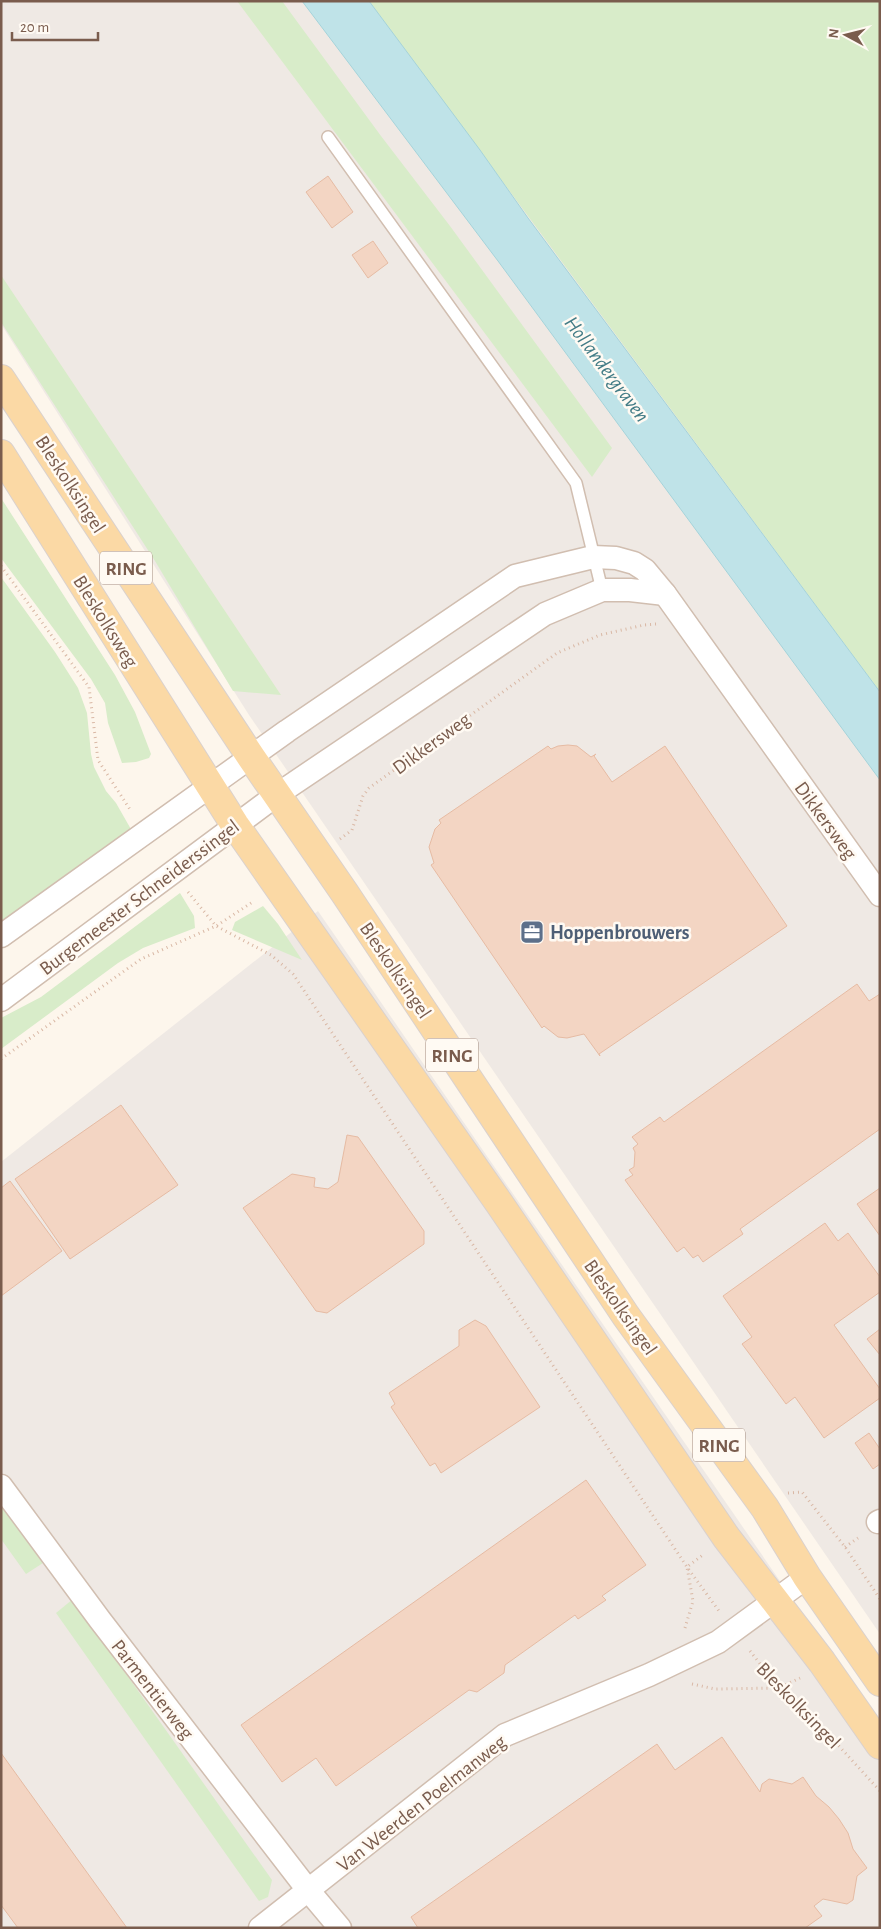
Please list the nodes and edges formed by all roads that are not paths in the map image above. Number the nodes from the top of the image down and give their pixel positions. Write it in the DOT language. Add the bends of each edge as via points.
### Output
graph roads {
  1 [pos="328,137"];
  2 [pos="1,379"];
  3 [pos="1,454"];
  4 [pos="593,557"];
  5 [pos="602,590"];
  6 [pos="665,594"];
  7 [pos="251,757"];
  8 [pos="211,787"];
  9 [pos="278,794"];
  10 [pos="235,825"];
  11 [pos="880,895"];
  12 [pos="1,936"];
  13 [pos="1,1000"];
  14 [pos="1,1486"];
  15 [pos="808,1577"];
  16 [pos="776,1600"];
  17 [pos="880,1682"];
  18 [pos="880,1745"];
  19 [pos="308,1890"];
  20 [pos="260,1928"];
  21 [pos="340,1928"];
  1 -- 4 [label="lane" via="576,483"];
  2 -- 7 [label="main road, Bleskolksingel / RING"];
  3 -- 8 [label="main road, Bleskolksweg / RING"];
  4 -- 5 [label="lane"];
  4 -- 6 [label="street, Dikkersweg" via="616,558 634,564 645,570"];
  4 -- 7 [label="street, Dikkersweg" via="514,576"];
  5 -- 6 [label="street, Dikkersweg"];
  5 -- 9 [label="street, Dikkersweg" via="545,614"];
  6 -- 11 [label="street, Dikkersweg"];
  7 -- 8 [label="street"];
  7 -- 9 [label="main road, Bleskolksingel / RING"];
  8 -- 10 [label="main road, Bleskolksingel / RING"];
  8 -- 12 [label="street"];
  9 -- 10 [label="street, Burgemeester Schneiderssingel"];
  9 -- 15 [label="main road, Bleskolksingel / RING" via="626,1316 765,1508"];
  10 -- 13 [label="street, Burgemeester Schneiderssingel"];
  10 -- 16 [label="main road, Bleskolksingel / RING" via="499,1203 726,1537"];
  14 -- 19 [label="street, Parmentierweg"];
  15 -- 16 [label="street, Van Weerden Poelmanweg"];
  15 -- 17 [label="main road, Bleskolksingel / RING"];
  16 -- 18 [label="main road, Bleskolksingel / RING"];
  16 -- 19 [label="street, Van Weerden Poelmanweg" via="718,1642 649,1675 505,1735"];
  19 -- 20 [label="street, Van Weerden Poelmanweg"];
  19 -- 21 [label="street, Parmentierweg"];
}
